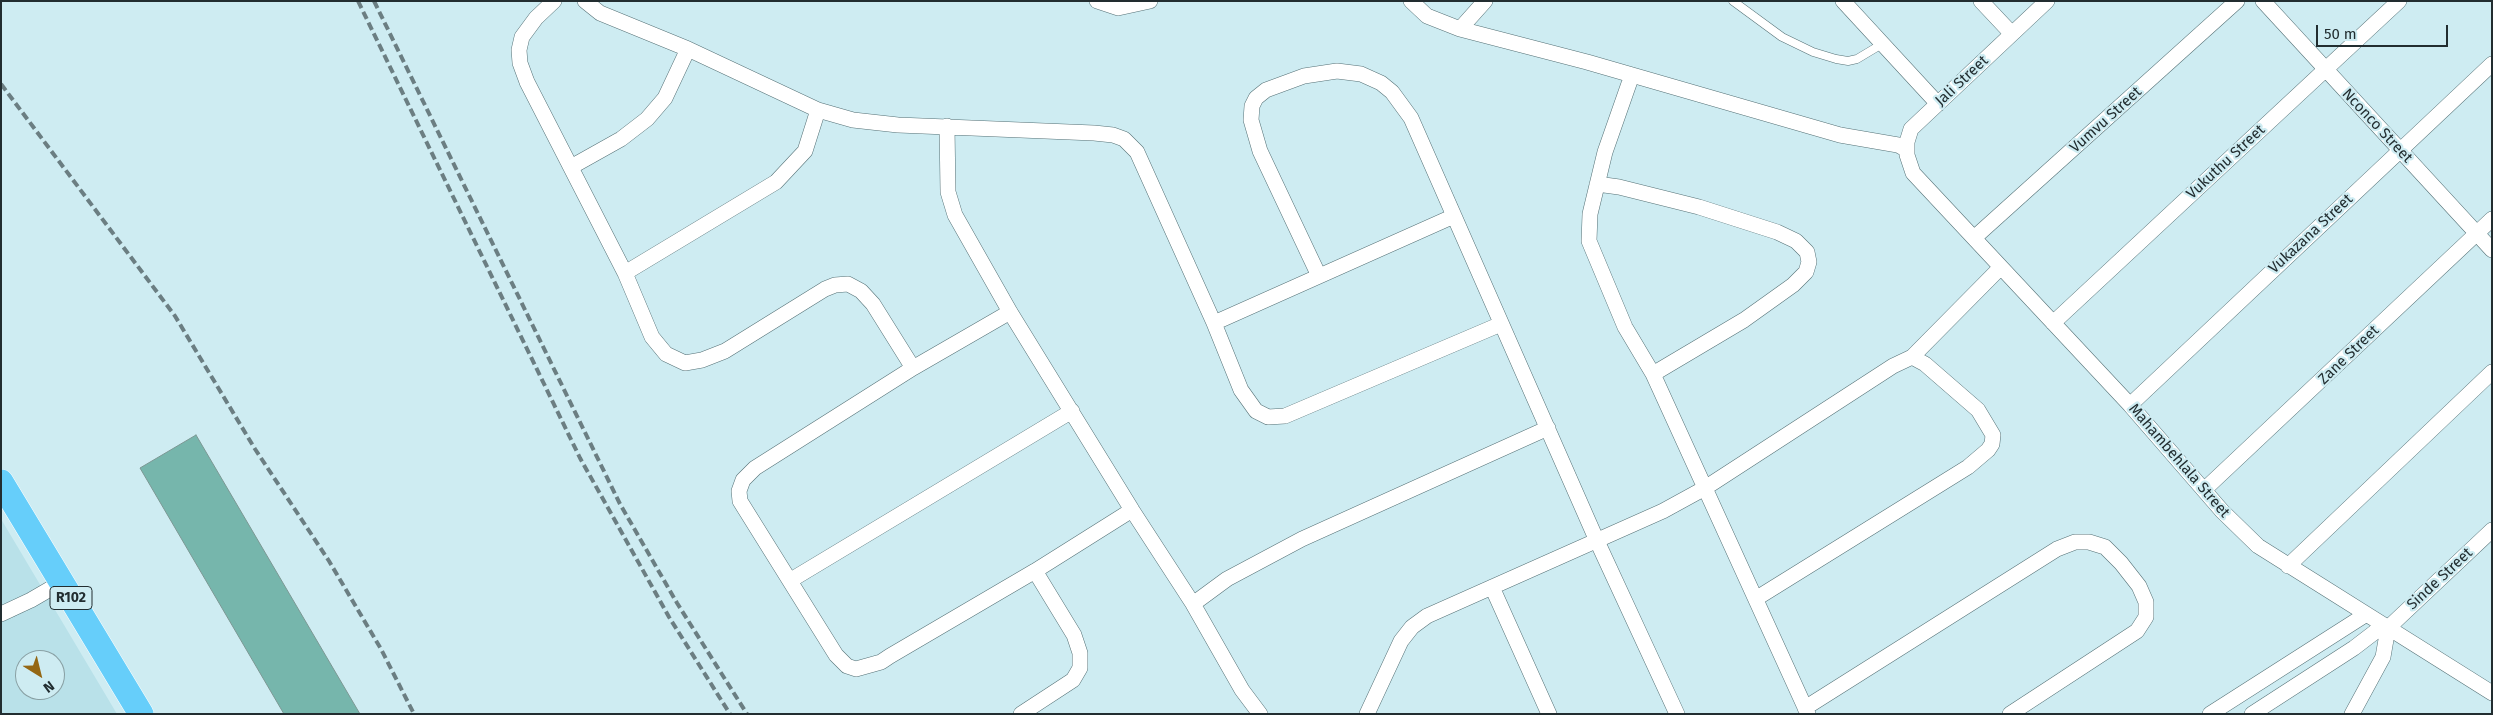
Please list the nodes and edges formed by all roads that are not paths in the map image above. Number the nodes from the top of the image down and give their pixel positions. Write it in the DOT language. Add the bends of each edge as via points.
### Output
graph roads {
  1 [pos="554,1"];
  2 [pos="585,1"];
  3 [pos="1097,1"];
  4 [pos="1150,1"];
  5 [pos="1411,1"];
  6 [pos="1485,1"];
  7 [pos="1733,1"];
  8 [pos="1843,1"];
  9 [pos="1981,1"];
  10 [pos="2046,1"];
  11 [pos="2237,1"];
  12 [pos="2263,1"];
  13 [pos="2399,1"];
  14 [pos="1460,29"];
  15 [pos="2012,34"];
  16 [pos="1882,44"];
  17 [pos="688,49"];
  18 [pos="2492,64"];
  19 [pos="2325,70"];
  20 [pos="1632,75"];
  21 [pos="1938,104"];
  22 [pos="818,110"];
  23 [pos="947,126"];
  24 [pos="1907,150"];
  25 [pos="2400,150"];
  26 [pos="571,167"];
  27 [pos="1597,184"];
  28 [pos="1454,216"];
  29 [pos="2492,218"];
  30 [pos="2476,233"];
  31 [pos="1974,238"];
  32 [pos="2492,250"];
  33 [pos="2000,268"];
  34 [pos="625,273"];
  35 [pos="1319,276"];
  36 [pos="1010,312"];
  37 [pos="1214,323"];
  38 [pos="2053,323"];
  39 [pos="1501,324"];
  40 [pos="1912,357"];
  41 [pos="913,368"];
  42 [pos="2492,372"];
  43 [pos="1653,374"];
  44 [pos="2130,405"];
  45 [pos="1072,411"];
  46 [pos="1548,428"];
  47 [pos="1,482"];
  48 [pos="1705,488"];
  49 [pos="2204,490"];
  50 [pos="1132,510"];
  51 [pos="2492,530"];
  52 [pos="1597,541"];
  53 [pos="2288,566"];
  54 [pos="1035,571"];
  55 [pos="791,580"];
  56 [pos="62,582"];
  57 [pos="1492,587"];
  58 [pos="1757,598"];
  59 [pos="1193,604"];
  60 [pos="1,614"];
  61 [pos="2365,615"];
  62 [pos="2386,627"];
  63 [pos="2489,687"];
  64 [pos="1806,711"];
  65 [pos="1251,712"];
  66 [pos="141,714"];
  67 [pos="1021,714"];
  68 [pos="1367,714"];
  69 [pos="1549,714"];
  70 [pos="1676,714"];
  71 [pos="2010,714"];
  72 [pos="2210,714"];
  73 [pos="2252,714"];
  74 [pos="2352,714"];
  1 -- 26 [label="street" via="522,37 520,63"];
  2 -- 17 [label="street" via="600,13"];
  3 -- 4 [label="street" via="1118,8"];
  5 -- 14 [label="street" via="1427,16"];
  6 -- 14 [label="street"];
  7 -- 16 [label="lane" via="1782,37 1830,58 1856,59"];
  8 -- 16 [label="street"];
  9 -- 15 [label="street"];
  10 -- 15 [label="street, Jali Street"];
  11 -- 31 [label="street, Vumvu Street"];
  12 -- 19 [label="street, Nconco Street"];
  13 -- 19 [label="street, Vukuthu Street"];
  14 -- 20 [label="street"];
  15 -- 21 [label="street, Jali Street"];
  16 -- 21 [label="street"];
  17 -- 22 [label="street"];
  17 -- 26 [label="street" via="665,98 647,119 621,139"];
  18 -- 25 [label="street, Vukazana Street"];
  19 -- 25 [label="street, Nconco Street"];
  19 -- 38 [label="street, Vukuthu Street"];
  20 -- 24 [label="street" via="1840,135 1898,145"];
  20 -- 27 [label="street"];
  21 -- 24 [label="street, Jali Street" via="1911,129"];
  22 -- 23 [label="street" via="870,122"];
  22 -- 34 [label="street" via="805,151 776,182"];
  23 -- 36 [label="street" via="950,202"];
  23 -- 37 [label="street" via="1094,132 1124,139 1138,152"];
  24 -- 31 [label="street, Mahambehlala Street" via="1913,173"];
  25 -- 30 [label="street, Nconco Street"];
  25 -- 44 [label="street, Vukazana Street"];
  26 -- 34 [label="street"];
  27 -- 43 [label="street" via="1590,214 1589,242 1625,327"];
  27 -- 43 [label="street" via="1700,207 1778,232 1796,240 1807,252 1806,272 1793,285 1744,320"];
  28 -- 35 [label="street"];
  28 -- 35 [label="street" via="1411,118 1381,83 1361,74 1337,71 1278,84 1256,98 1251,120 1260,151"];
  28 -- 39 [label="street"];
  29 -- 30 [label="street, Zane Street"];
  30 -- 32 [label="street, Nconco Street"];
  30 -- 49 [label="street, Zane Street"];
  31 -- 33 [label="street, Mahambehlala Street"];
  33 -- 38 [label="street, Mahambehlala Street"];
  33 -- 40 [label="street"];
  34 -- 41 [label="street" via="652,337 666,354 685,363 725,351 825,289 848,284 861,291 873,304"];
  35 -- 37 [label="street"];
  36 -- 41 [label="street"];
  36 -- 45 [label="street"];
  37 -- 39 [label="street" via="1241,390 1256,411 1268,417 1285,416"];
  38 -- 44 [label="street, Mahambehlala Street"];
  39 -- 46 [label="street"];
  40 -- 48 [label="street" via="1893,366"];
  40 -- 58 [label="street" via="1925,364 1978,410 1993,435 1992,444 1968,467"];
  41 -- 55 [label="street" via="769,458 743,480 740,502"];
  42 -- 53 [label="street"];
  43 -- 48 [label="street"];
  44 -- 49 [label="street, Mahambehlala Street"];
  45 -- 50 [label="street"];
  45 -- 55 [label="street"];
  46 -- 52 [label="street"];
  46 -- 59 [label="street" via="1302,539 1227,579"];
  47 -- 56 [label="main road, R102"];
  48 -- 52 [label="street"];
  48 -- 58 [label="street"];
  49 -- 53 [label="street, Mahambehlala Street" via="2258,546"];
  50 -- 54 [label="street"];
  50 -- 59 [label="street"];
  51 -- 62 [label="street, Sinde Street"];
  52 -- 57 [label="street"];
  52 -- 70 [label="street"];
  53 -- 61 [label="street, Mahambehlala Street"];
  54 -- 55 [label="street" via="881,662 856,669 847,666 836,655"];
  54 -- 67 [label="street" via="1074,635 1080,653 1080,668 1073,680"];
  56 -- 60 [label="street"];
  56 -- 66 [label="main road, R102"];
  57 -- 68 [label="street" via="1427,616 1412,627 1391,658"];
  57 -- 69 [label="street"];
  58 -- 64 [label="street"];
  59 -- 65 [label="street"];
  61 -- 62 [label="street, Mahambehlala Street"];
  61 -- 72 [label="street"];
  62 -- 63 [label="street, Mahambehlala Street"];
  62 -- 73 [label="street, Sinde Street"];
  62 -- 74 [label="street" via="2383,657"];
  64 -- 71 [label="street" via="2057,549 2082,542 2105,547 2139,586 2146,602 2146,617 2138,631"];
}
